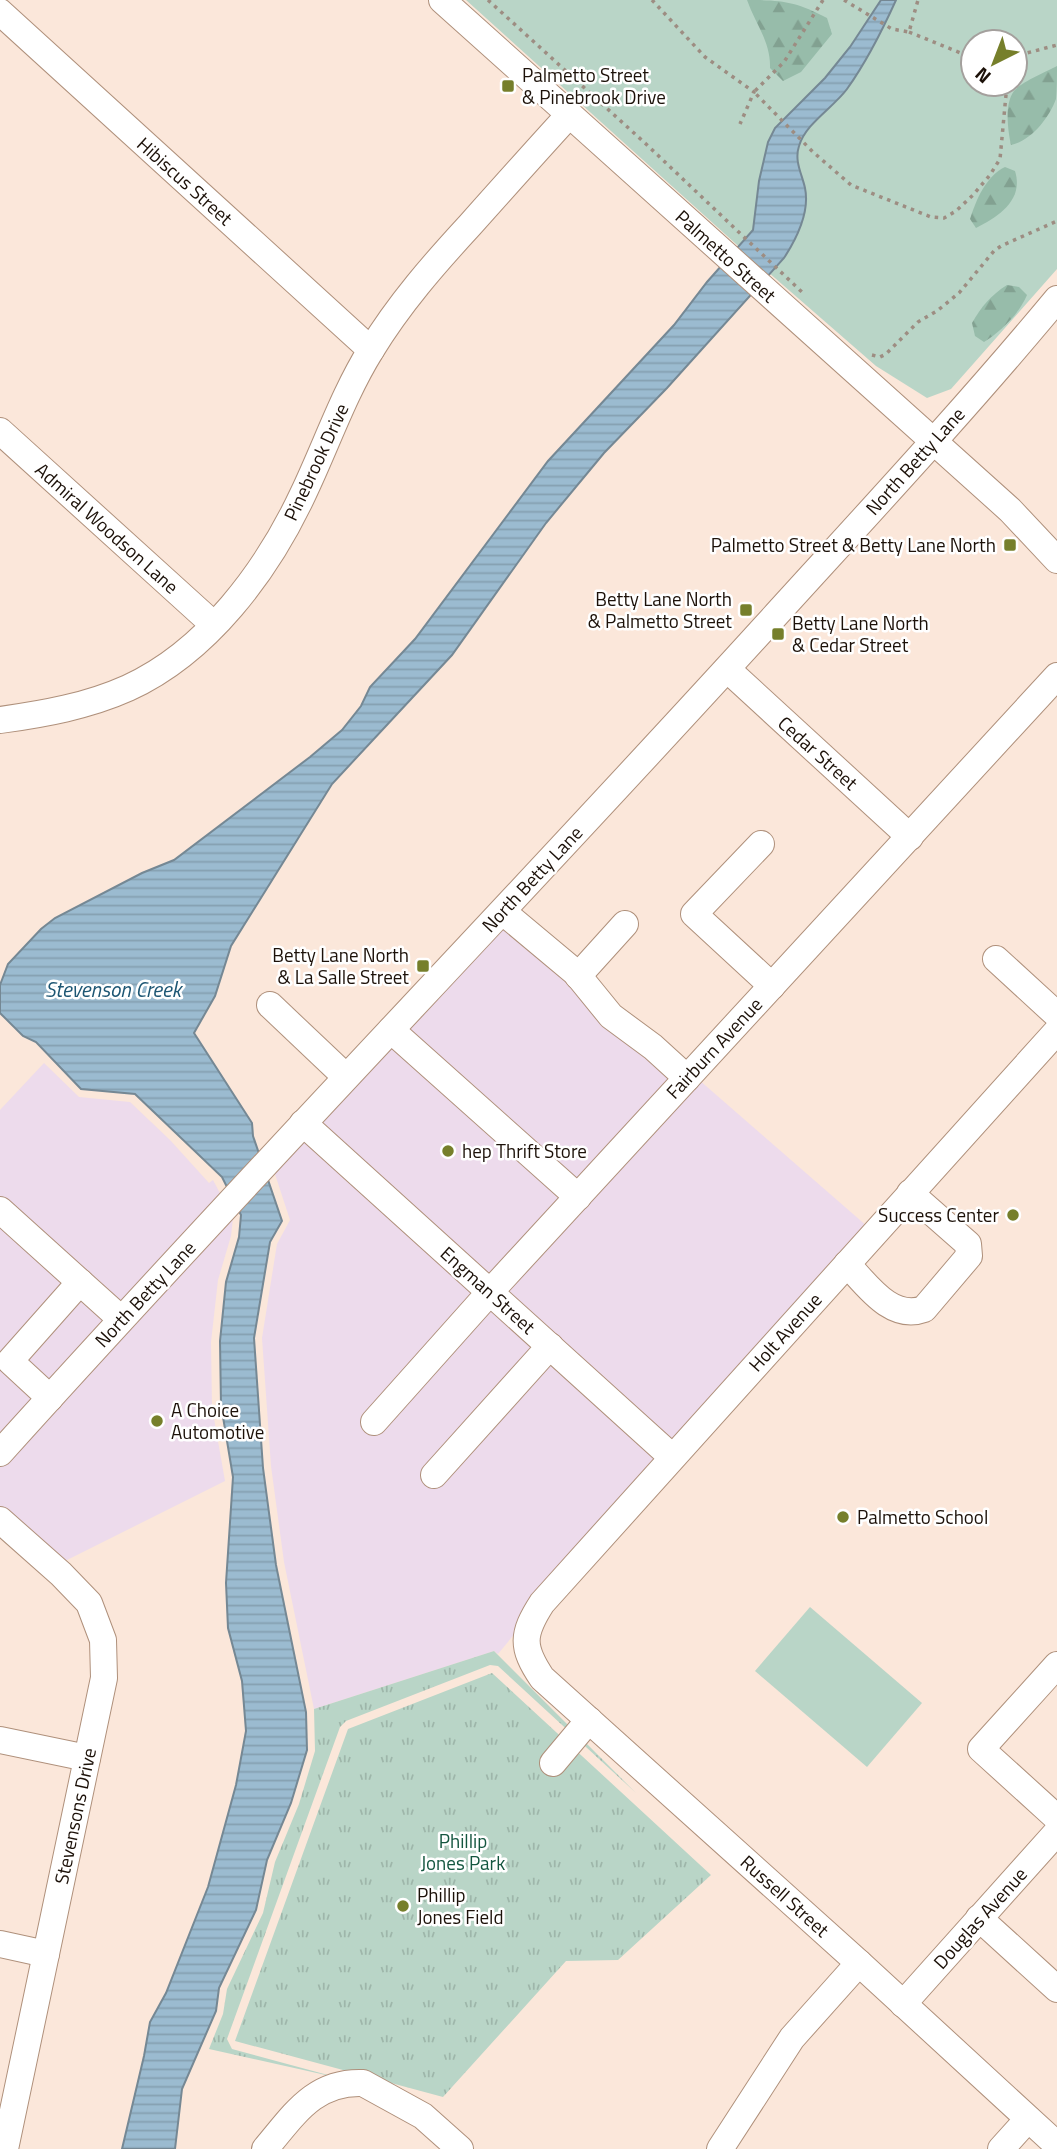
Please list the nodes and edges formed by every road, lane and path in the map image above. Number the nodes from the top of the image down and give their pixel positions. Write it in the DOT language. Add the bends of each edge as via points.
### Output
graph roads {
  1 [pos="442,0"];
  2 [pos="488,0"];
  3 [pos="652,0"];
  4 [pos="823,0"];
  5 [pos="844,0"];
  6 [pos="918,0"];
  7 [pos="0,12"];
  8 [pos="909,32"];
  9 [pos="1057,45"];
  10 [pos="959,52"];
  11 [pos="1029,52"];
  12 [pos="754,92"];
  13 [pos="1006,98"];
  14 [pos="569,114"];
  15 [pos="740,124"];
  16 [pos="1057,221"];
  17 [pos="769,278"];
  18 [pos="1057,299"];
  19 [pos="810,301"];
  20 [pos="371,350"];
  21 [pos="863,350"];
  22 [pos="0,431"];
  23 [pos="934,441"];
  24 [pos="1010,510"];
  25 [pos="1057,544"];
  26 [pos="1057,560"];
  27 [pos="215,625"];
  28 [pos="727,669"];
  29 [pos="1057,676"];
  30 [pos="0,720"];
  31 [pos="910,836"];
  32 [pos="761,844"];
  33 [pos="503,912"];
  34 [pos="625,924"];
  35 [pos="996,959"];
  36 [pos="578,976"];
  37 [pos="772,986"];
  38 [pos="270,1005"];
  39 [pos="1057,1014"];
  40 [pos="391,1030"];
  41 [pos="1057,1031"];
  42 [pos="346,1077"];
  43 [pos="687,1078"];
  44 [pos="303,1123"];
  45 [pos="911,1194"];
  46 [pos="578,1197"];
  47 [pos="0,1210"];
  48 [pos="847,1264"];
  49 [pos="80,1282"];
  50 [pos="490,1292"];
  51 [pos="121,1319"];
  52 [pos="550,1346"];
  53 [pos="5,1367"];
  54 [pos="50,1398"];
  55 [pos="374,1422"];
  56 [pos="1,1449"];
  57 [pos="672,1457"];
  58 [pos="433,1475"];
  59 [pos="0,1520"];
  60 [pos="525,1640"];
  61 [pos="1057,1665"];
  62 [pos="589,1720"];
  63 [pos="0,1740"];
  64 [pos="87,1758"];
  65 [pos="553,1763"];
  66 [pos="1057,1818"];
  67 [pos="1057,1832"];
  68 [pos="979,1919"];
  69 [pos="0,1944"];
  70 [pos="46,1954"];
  71 [pos="859,1963"];
  72 [pos="1057,1989"];
  73 [pos="903,2004"];
  74 [pos="1028,2119"];
  75 [pos="1057,2145"];
  76 [pos="5,2149"];
  77 [pos="265,2149"];
  78 [pos="460,2149"];
  79 [pos="720,2149"];
  80 [pos="1001,2149"];
  1 -- 14 [label="street, Palmetto Street"];
  2 -- 17 [label="path" via="744,237"];
  3 -- 12 [label="path" via="705,57"];
  4 -- 12 [label="path" via="784,62"];
  5 -- 8 [label="path" via="892,30"];
  6 -- 8 [label="path"];
  7 -- 20 [label="street, Hibiscus Street"];
  8 -- 10 [label="path"];
  9 -- 11 [label="path"];
  12 -- 13 [label="path" via="851,185 944,218 973,195 1000,159"];
  12 -- 15 [label="path"];
  14 -- 17 [label="street, Palmetto Street" via="726,256"];
  14 -- 20 [label="street, Pinebrook Drive" via="428,272"];
  16 -- 21 [label="path" via="994,251 959,293 918,322 886,354 873,356"];
  17 -- 19 [label="path"];
  17 -- 23 [label="street, Palmetto Street"];
  18 -- 23 [label="street, North Betty Lane"];
  20 -- 27 [label="street, Pinebrook Drive" via="281,535"];
  22 -- 27 [label="street, Admiral Woodson Lane"];
  23 -- 24 [label="street, Palmetto Street"];
  23 -- 28 [label="street, North Betty Lane"];
  24 -- 25 [label="street, Palmetto Street"];
  24 -- 26 [label="street, Palmetto Street"];
  27 -- 30 [label="street, Pinebrook Drive" via="180,656 129,688 81,705"];
  28 -- 31 [label="street, Cedar Street"];
  28 -- 33 [label="street, North Betty Lane"];
  29 -- 31 [label="street, Fairburn Avenue"];
  31 -- 37 [label="street, Fairburn Avenue"];
  32 -- 37 [label="street" via="694,915"];
  33 -- 36 [label="street"];
  33 -- 40 [label="street, North Betty Lane"];
  34 -- 36 [label="street"];
  35 -- 39 [label="street"];
  36 -- 43 [label="street" via="611,1016"];
  37 -- 43 [label="street, Fairburn Avenue"];
  38 -- 42 [label="street"];
  40 -- 42 [label="street, North Betty Lane"];
  40 -- 46 [label="street"];
  41 -- 45 [label="street, Holt Avenue"];
  42 -- 44 [label="street, North Betty Lane"];
  43 -- 46 [label="street, Fairburn Avenue"];
  44 -- 50 [label="street, Engman Street"];
  44 -- 51 [label="street, North Betty Lane"];
  45 -- 48 [label="street, Holt Avenue"];
  45 -- 48 [label="street" via="968,1244 969,1256 924,1309 914,1313 892,1307"];
  46 -- 50 [label="street, Fairburn Avenue"];
  47 -- 49 [label="street"];
  48 -- 57 [label="street, Holt Avenue"];
  49 -- 51 [label="street"];
  49 -- 53 [label="street"];
  50 -- 52 [label="street, Engman Street"];
  50 -- 55 [label="street, Fairburn Avenue"];
  51 -- 54 [label="street, North Betty Lane"];
  52 -- 57 [label="street, Engman Street"];
  52 -- 58 [label="street"];
  53 -- 54 [label="street"];
  54 -- 56 [label="street, North Betty Lane"];
  57 -- 60 [label="street, Holt Avenue" via="542,1603"];
  59 -- 64 [label="street, Stevensons Drive" via="89,1603 103,1640 104,1678"];
  60 -- 62 [label="street, Russell Street" via="530,1660 542,1678"];
  61 -- 66 [label="street" via="981,1749"];
  62 -- 65 [label="street"];
  62 -- 71 [label="street, Russell Street"];
  63 -- 64 [label="street"];
  64 -- 70 [label="street, Stevensons Drive"];
  67 -- 68 [label="street, Douglas Avenue"];
  68 -- 72 [label="street"];
  68 -- 73 [label="street, Douglas Avenue"];
  69 -- 70 [label="street"];
  70 -- 76 [label="street, Stevensons Drive"];
  71 -- 73 [label="street, Russell Street"];
  71 -- 79 [label="street" via="792,2038"];
  73 -- 74 [label="street, Russell Street"];
  74 -- 75 [label="street, Russell Street"];
  74 -- 80 [label="street"];
  77 -- 78 [label="street" via="318,2092 352,2083 363,2083 423,2116"];
}
